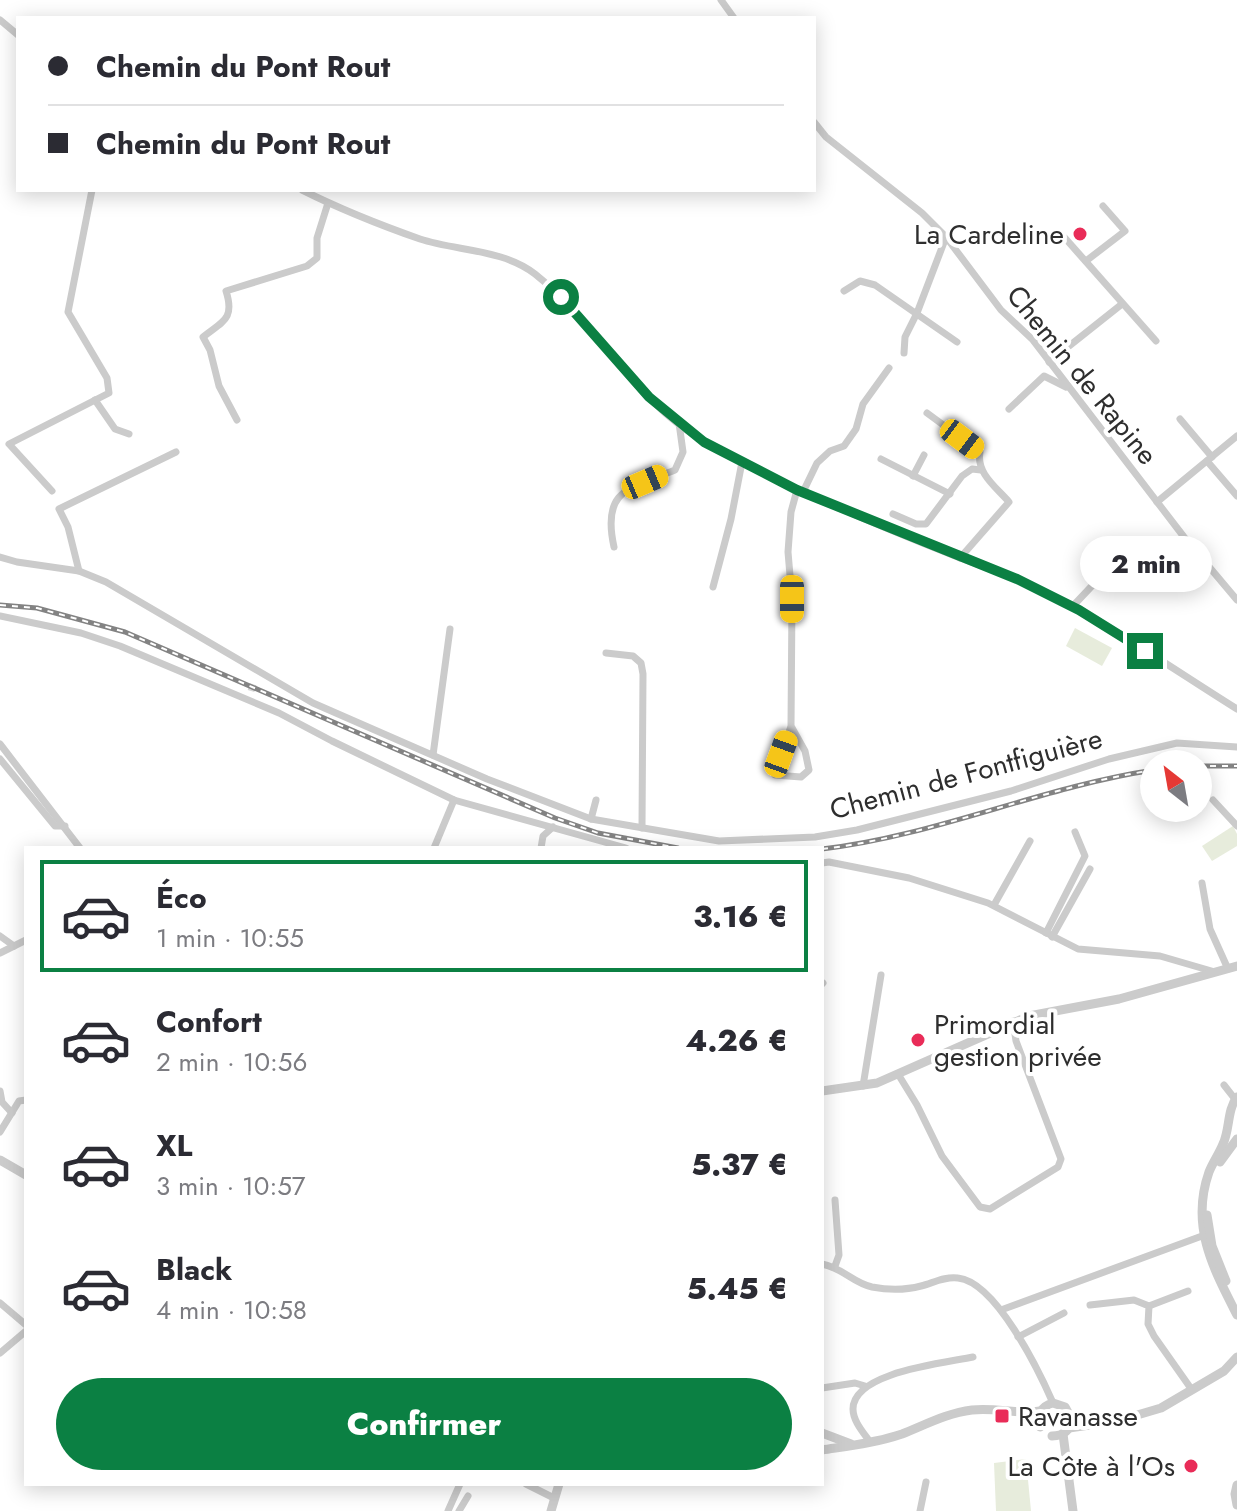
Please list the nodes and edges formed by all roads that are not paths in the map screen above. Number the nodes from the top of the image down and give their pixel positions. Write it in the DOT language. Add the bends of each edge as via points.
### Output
graph roads {
  1 [pos="0,20"];
  2 [pos="16,33"];
  3 [pos="816,124"];
  4 [pos="92,192"];
  5 [pos="306,192"];
  6 [pos="328,203"];
  7 [pos="1103,206"];
  8 [pos="946,237"];
  9 [pos="1065,238"];
  10 [pos="1086,261"];
  11 [pos="844,291"];
  12 [pos="1122,304"];
  13 [pos="917,313"];
  14 [pos="1156,341"];
  15 [pos="957,342"];
  16 [pos="904,353"];
  17 [pos="1049,362"];
  18 [pos="889,368"];
  19 [pos="1071,390"];
  20 [pos="95,400"];
  21 [pos="1009,409"];
  22 [pos="927,413"];
  23 [pos="1180,419"];
  24 [pos="237,420"];
  25 [pos="679,423"];
  26 [pos="129,434"];
  27 [pos="1237,436"];
  28 [pos="176,452"];
  29 [pos="924,455"];
  30 [pos="881,459"];
  31 [pos="1209,459"];
  32 [pos="742,462"];
  33 [pos="981,470"];
  34 [pos="913,476"];
  35 [pos="52,491"];
  36 [pos="800,491"];
  37 [pos="950,494"];
  38 [pos="1237,496"];
  39 [pos="1157,502"];
  40 [pos="893,514"];
  41 [pos="614,547"];
  42 [pos="0,557"];
  43 [pos="960,558"];
  44 [pos="79,571"];
  45 [pos="1106,571"];
  46 [pos="713,587"];
  47 [pos="1237,600"];
  48 [pos="1072,607"];
  49 [pos="0,616"];
  50 [pos="450,629"];
  51 [pos="606,653"];
  52 [pos="258,672"];
  53 [pos="254,682"];
  54 [pos="251,691"];
  55 [pos="247,701"];
  56 [pos="1237,709"];
  57 [pos="791,726"];
  58 [pos="0,744"];
  59 [pos="1237,747"];
  60 [pos="433,755"];
  61 [pos="0,759"];
  62 [pos="454,800"];
  63 [pos="596,800"];
  64 [pos="1213,800"];
  65 [pos="591,819"];
  66 [pos="65,826"];
  67 [pos="1237,826"];
  68 [pos="553,827"];
  69 [pos="642,828"];
  70 [pos="1075,832"];
  71 [pos="1030,841"];
  72 [pos="79,846"];
  73 [pos="435,846"];
  74 [pos="541,846"];
  75 [pos="619,846"];
  76 [pos="824,863"];
  77 [pos="1090,869"];
  78 [pos="1202,883"];
  79 [pos="994,905"];
  80 [pos="1049,935"];
  81 [pos="0,936"];
  82 [pos="24,941"];
  83 [pos="14,946"];
  84 [pos="0,953"];
  85 [pos="1232,967"];
  86 [pos="1215,972"];
  87 [pos="881,975"];
  88 [pos="1013,1021"];
  89 [pos="898,1074"];
  90 [pos="1224,1085"];
  91 [pos="863,1086"];
  92 [pos="0,1091"];
  93 [pos="824,1091"];
  94 [pos="1236,1098"];
  95 [pos="24,1100"];
  96 [pos="12,1113"];
  97 [pos="1234,1121"];
  98 [pos="0,1132"];
  99 [pos="1237,1139"];
  100 [pos="0,1160"];
  101 [pos="24,1174"];
  102 [pos="835,1200"];
  103 [pos="1202,1236"];
  104 [pos="824,1264"];
  105 [pos="835,1266"];
  106 [pos="1188,1291"];
  107 [pos="1237,1301"];
  108 [pos="0,1303"];
  109 [pos="1090,1305"];
  110 [pos="1149,1306"];
  111 [pos="1001,1310"];
  112 [pos="1064,1313"];
  113 [pos="1237,1315"];
  114 [pos="24,1326"];
  115 [pos="24,1330"];
  116 [pos="1018,1337"];
  117 [pos="0,1353"];
  118 [pos="973,1357"];
  119 [pos="1237,1357"];
  120 [pos="1224,1371"];
  121 [pos="1237,1372"];
  122 [pos="865,1386"];
  123 [pos="824,1388"];
  124 [pos="1192,1390"];
  125 [pos="1053,1403"];
  126 [pos="1040,1411"];
  127 [pos="1026,1414"];
  128 [pos="1040,1427"];
  129 [pos="1064,1429"];
  130 [pos="824,1434"];
  131 [pos="870,1442"];
  132 [pos="854,1445"];
  133 [pos="824,1450"];
  134 [pos="926,1482"];
  135 [pos="1237,1485"];
  136 [pos="459,1486"];
  137 [pos="530,1486"];
  138 [pos="558,1486"];
  139 [pos="468,1496"];
  140 [pos="554,1498"];
  141 [pos="1237,1505"];
  142 [pos="448,1511"];
  143 [pos="459,1511"];
  144 [pos="551,1511"];
  145 [pos="920,1511"];
  146 [pos="1073,1511"];
  1 -- 2 [label="street"];
  3 -- 8 [label="street, Chemin de Rapine"];
  4 -- 20 [label="street" via="68,312 107,378 109,393"];
  5 -- 6 [label="street"];
  6 -- 24 [label="street" via="317,258 307,266 226,291 229,315 203,337"];
  6 -- 25 [label="street" via="422,240 496,256 532,271"];
  7 -- 10 [label="street" via="1125,231"];
  8 -- 13 [label="street"];
  8 -- 17 [label="street, Chemin de Rapine"];
  9 -- 10 [label="street"];
  10 -- 12 [label="street"];
  11 -- 13 [label="street" via="860,281 875,285"];
  12 -- 14 [label="street"];
  12 -- 17 [label="street"];
  13 -- 15 [label="street"];
  13 -- 16 [label="street"];
  17 -- 19 [label="street, Chemin de Rapine"];
  18 -- 36 [label="street" via="863,404 844,446 817,463"];
  19 -- 21 [label="street" via="1044,376"];
  19 -- 39 [label="street, Chemin de Rapine"];
  20 -- 26 [label="street" via="115,429"];
  20 -- 35 [label="street" via="9,444"];
  22 -- 33 [label="street" via="980,452"];
  23 -- 31 [label="street"];
  25 -- 32 [label="street"];
  25 -- 41 [label="street" via="683,452 675,470 620,493 614,502"];
  27 -- 31 [label="street"];
  28 -- 44 [label="street" via="59,509"];
  29 -- 34 [label="street"];
  30 -- 34 [label="street"];
  31 -- 38 [label="street"];
  31 -- 39 [label="street"];
  32 -- 36 [label="street"];
  32 -- 46 [label="street"];
  33 -- 37 [label="street" via="962,476"];
  33 -- 43 [label="street" via="1009,502"];
  34 -- 37 [label="street"];
  36 -- 43 [label="street"];
  36 -- 57 [label="street" via="791,512 788,552"];
  37 -- 40 [label="street" via="926,524"];
  39 -- 47 [label="street, Chemin de Rapine"];
  42 -- 44 [label="street, Chemin de Fontfiguière"];
  43 -- 48 [label="street"];
  44 -- 52 [label="street, Chemin de Fontfiguière" via="162,612"];
  45 -- 48 [label="street"];
  48 -- 56 [label="street"];
  49 -- 55 [label="street" via="120,646"];
  50 -- 60 [label="street"];
  51 -- 69 [label="street" via="633,656 641,663"];
  52 -- 53 [label="street"];
  52 -- 60 [label="street, Chemin de Fontfiguière" via="313,703"];
  54 -- 55 [label="street"];
  55 -- 62 [label="street"];
  57 -- 57 [label="street" via="809,770 801,777 775,775"];
  58 -- 66 [label="street"];
  59 -- 69 [label="street, Chemin de Fontfiguière" via="1177,743 996,795 815,837 719,841"];
  60 -- 65 [label="street, Chemin de Fontfiguière"];
  61 -- 66 [label="street" via="55,826"];
  62 -- 68 [label="street"];
  62 -- 73 [label="street"];
  63 -- 65 [label="street"];
  64 -- 67 [label="street"];
  65 -- 69 [label="street, Chemin de Fontfiguière"];
  66 -- 72 [label="street"];
  68 -- 74 [label="street"];
  68 -- 75 [label="street"];
  70 -- 80 [label="street" via="1085,856"];
  71 -- 79 [label="street"];
  76 -- 79 [label="street" via="909,878"];
  77 -- 80 [label="street"];
  78 -- 85 [label="street" via="1210,929"];
  79 -- 80 [label="street"];
  80 -- 86 [label="street" via="1089,951 1160,956"];
  81 -- 83 [label="street"];
  82 -- 83 [label="street"];
  83 -- 84 [label="street"];
  85 -- 86 [label="street"];
  86 -- 88 [label="street" via="1129,997"];
  87 -- 91 [label="street"];
  88 -- 89 [label="street"];
  88 -- 89 [label="street" via="1061,1159 1058,1167 990,1209 980,1207 942,1156"];
  89 -- 91 [label="street"];
  90 -- 94 [label="street"];
  91 -- 93 [label="street"];
  92 -- 96 [label="street"];
  94 -- 97 [label="street" via="1231,1106"];
  95 -- 96 [label="street"];
  96 -- 98 [label="street"];
  97 -- 103 [label="street" via="1204,1191"];
  99 -- 107 [label="street" via="1215,1175 1207,1215 1212,1246"];
  100 -- 101 [label="street"];
  102 -- 105 [label="street"];
  103 -- 111 [label="street"];
  103 -- 113 [label="street"];
  104 -- 105 [label="street"];
  105 -- 111 [label="street" via="870,1287 901,1289 959,1278"];
  106 -- 110 [label="street"];
  108 -- 114 [label="street"];
  109 -- 110 [label="street" via="1134,1300"];
  110 -- 124 [label="street" via="1154,1336"];
  111 -- 116 [label="street"];
  112 -- 116 [label="street"];
  115 -- 117 [label="street"];
  116 -- 125 [label="street"];
  118 -- 122 [label="street" via="881,1377"];
  119 -- 120 [label="street"];
  120 -- 121 [label="street"];
  120 -- 124 [label="street"];
  122 -- 123 [label="street"];
  122 -- 131 [label="street" via="854,1398 853,1411"];
  124 -- 129 [label="street" via="1161,1408"];
  125 -- 126 [label="street"];
  125 -- 129 [label="street" via="1065,1407"];
  126 -- 127 [label="street"];
  126 -- 128 [label="street"];
  127 -- 128 [label="street"];
  127 -- 131 [label="street" via="972,1410"];
  128 -- 129 [label="street"];
  129 -- 146 [label="street"];
  130 -- 132 [label="street"];
  131 -- 132 [label="street"];
  132 -- 133 [label="street"];
  134 -- 145 [label="street"];
  135 -- 141 [label="street"];
  136 -- 142 [label="street"];
  137 -- 140 [label="street"];
  138 -- 140 [label="street"];
  139 -- 143 [label="street"];
  140 -- 144 [label="street"];
}
